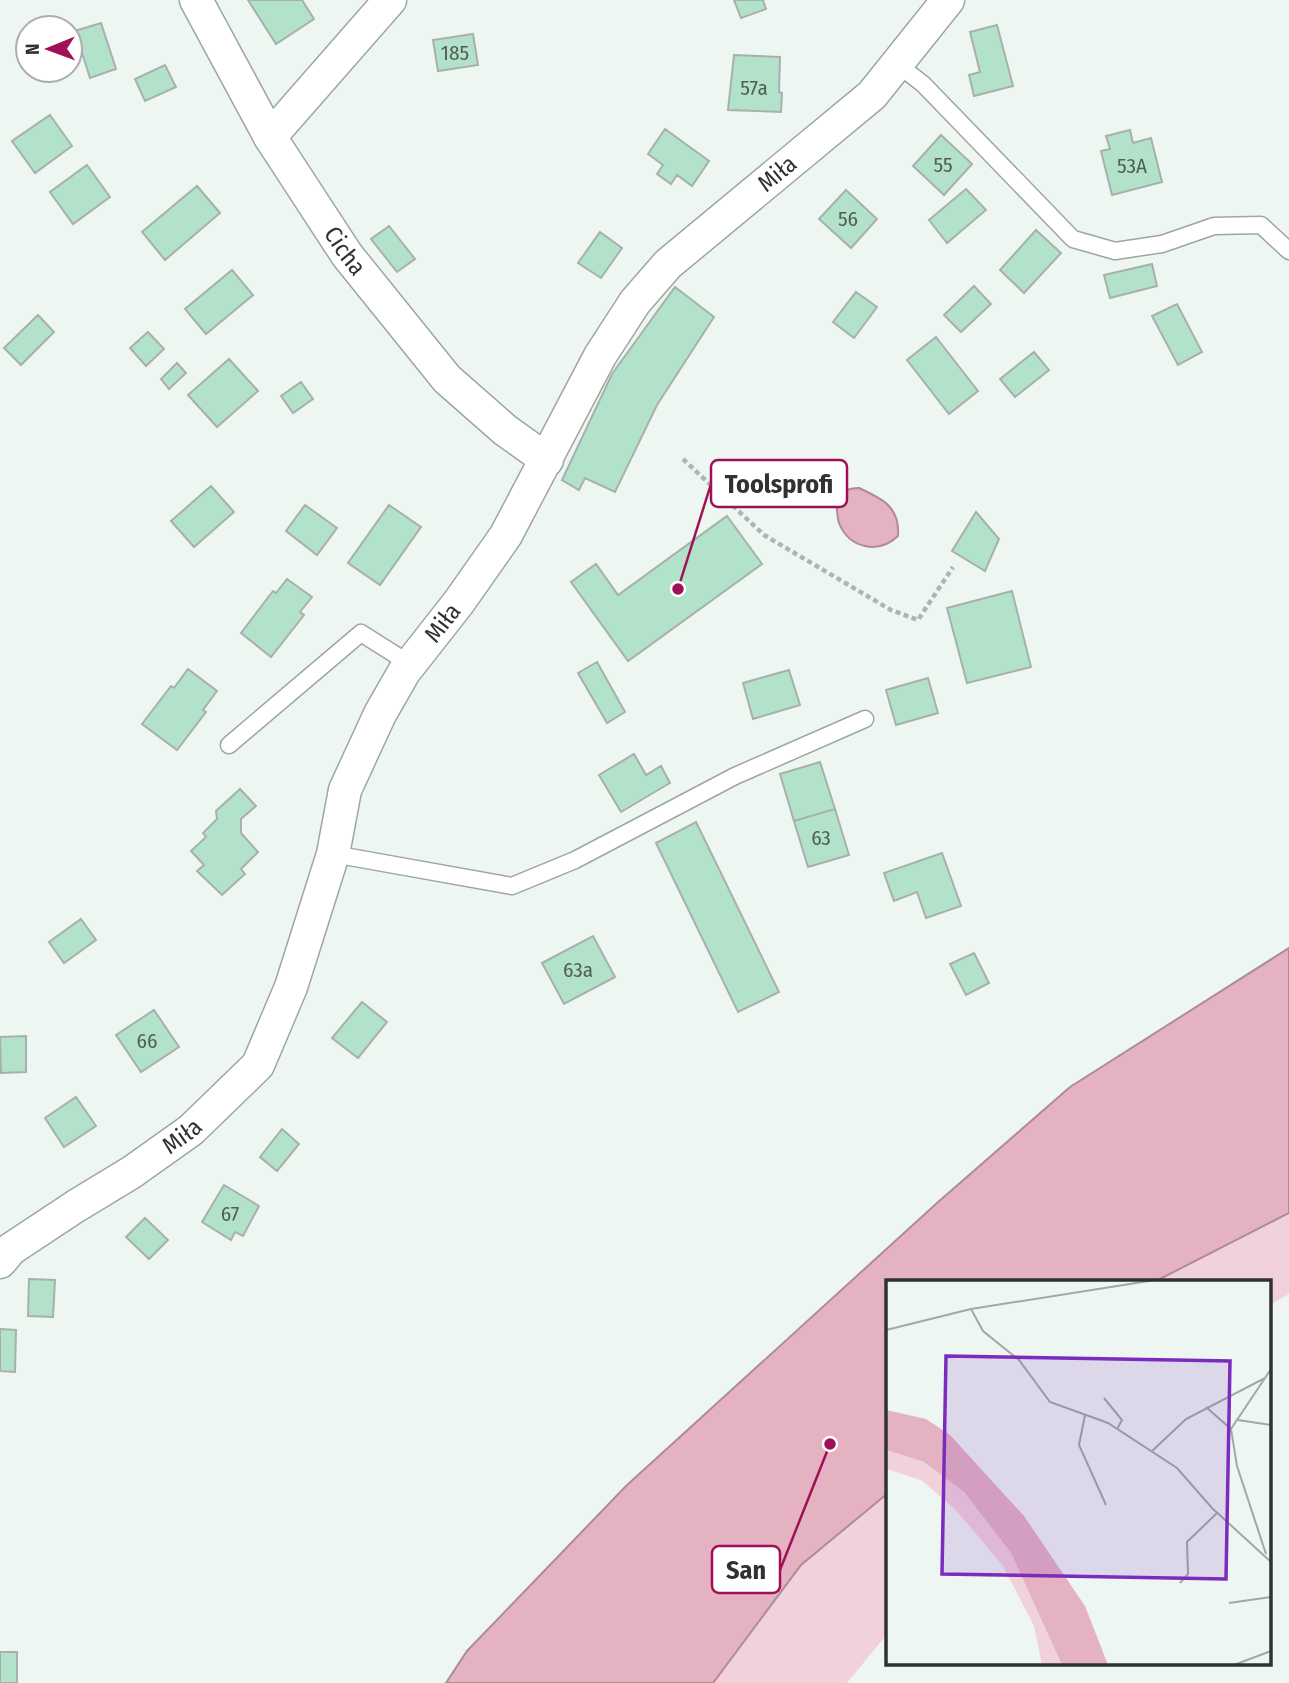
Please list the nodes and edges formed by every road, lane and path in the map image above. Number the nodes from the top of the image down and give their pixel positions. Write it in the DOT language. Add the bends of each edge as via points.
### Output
graph roads {
  1 [pos="196,0"];
  2 [pos="390,0"];
  3 [pos="948,0"];
  4 [pos="897,64"];
  5 [pos="270,137"];
  6 [pos="1289,251"];
  7 [pos="683,459"];
  8 [pos="547,460"];
  9 [pos="953,566"];
  10 [pos="410,664"];
  11 [pos="865,719"];
  12 [pos="229,745"];
  13 [pos="333,854"];
  14 [pos="0,1262"];
  1 -- 5 [label="street, Cicha"];
  2 -- 5 [label="street"];
  3 -- 4 [label="street, Miła"];
  4 -- 6 [label="lane" via="923,84 1073,239 1115,251 1162,244 1214,226 1261,225"];
  4 -- 8 [label="street, Miła" via="872,95 678,256 635,302 600,356"];
  5 -- 8 [label="street, Cicha" via="346,255 447,379"];
  7 -- 9 [label="path" via="764,535 891,610 918,620"];
  8 -- 10 [label="street, Miła" via="506,535"];
  10 -- 12 [label="lane" via="361,633"];
  10 -- 13 [label="street, Miła" via="380,714 345,790"];
  11 -- 13 [label="lane" via="736,776 575,860 512,886"];
  13 -- 14 [label="street, Miła" via="291,987 258,1065 191,1130 11,1249"];
}
